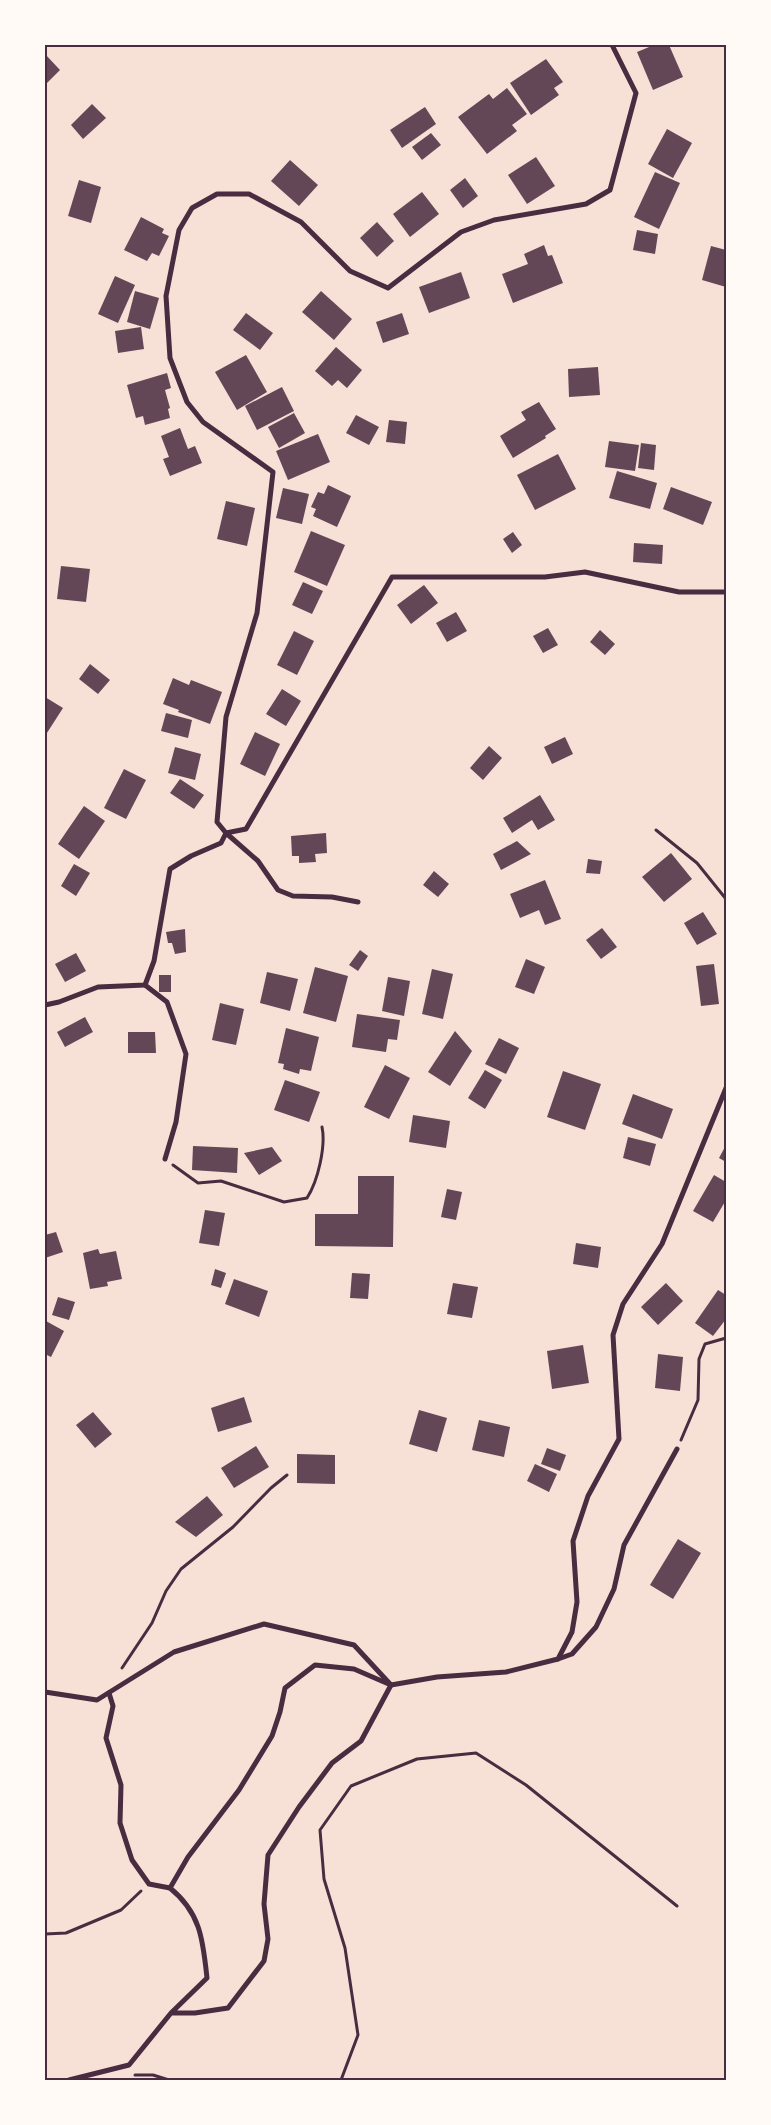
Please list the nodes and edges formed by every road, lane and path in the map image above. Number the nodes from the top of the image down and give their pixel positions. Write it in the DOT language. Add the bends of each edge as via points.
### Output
graph roads {
  1 [pos="612,45"];
  2 [pos="726,592"];
  3 [pos="656,830"];
  4 [pos="226,833"];
  5 [pos="726,899"];
  6 [pos="358,902"];
  7 [pos="145,985"];
  8 [pos="45,1005"];
  9 [pos="726,1088"];
  10 [pos="322,1127"];
  11 [pos="165,1159"];
  12 [pos="726,1338"];
  13 [pos="677,1449"];
  14 [pos="287,1475"];
  15 [pos="558,1659"];
  16 [pos="122,1669"];
  17 [pos="391,1684"];
  18 [pos="45,1692"];
  19 [pos="108,1693"];
  20 [pos="149,1884"];
  21 [pos="170,1888"];
  22 [pos="677,1906"];
  23 [pos="45,1934"];
  24 [pos="171,2013"];
  25 [pos="69,2080"];
  26 [pos="341,2080"];
  1 -- 4 [label="street" via="636,94 610,190 586,204 494,220 461,232 388,288 350,271 301,222 249,194 217,194 192,208 179,230 166,296 170,358 187,402 203,422 273,472 257,612 226,717 218,822"];
  2 -- 4 [label="street" via="679,592 585,572 545,577 392,577 246,829"];
  3 -- 5 [label="path" via="697,863"];
  4 -- 6 [label="street" via="258,861 278,890 293,896 332,897"];
  4 -- 7 [label="street" via="221,843 170,869 154,961"];
  7 -- 8 [label="street" via="98,987"];
  7 -- 11 [label="street" via="167,1002 186,1054 176,1122"];
  9 -- 15 [label="street" via="662,1244 623,1304 612,1335 619,1439 588,1496 573,1541 577,1602 572,1632"];
  10 -- 11 [label="path" via="325,1141 313,1190 307,1198 284,1202 221,1181 198,1183"];
  12 -- 13 [label="path" via="705,1344 699,1359 698,1400"];
  13 -- 15 [label="street" via="624,1544 614,1589 596,1628 572,1654"];
  14 -- 16 [label="path" via="233,1527 181,1569"];
  15 -- 17 [label="street" via="506,1672"];
  17 -- 19 [label="street" via="354,1645 264,1624 174,1652"];
  17 -- 21 [label="street" via="354,1670 315,1666 285,1688 272,1736 239,1790 188,1857"];
  17 -- 24 [label="street" via="360,1741 332,1764 268,1855 264,1904 268,1939 264,1961 228,2008 196,2014"];
  18 -- 19 [label="street" via="97,1700"];
  19 -- 20 [label="street" via="113,1706 106,1738 121,1785 120,1823 132,1860"];
  20 -- 21 [label="street"];
  20 -- 23 [label="path" via="120,1910 66,1933"];
  21 -- 24 [label="street" via="184,1899 197,1921 207,1978"];
  22 -- 26 [label="path" via="526,1785 476,1753 417,1759 351,1786 320,1830 324,1879 345,1948 358,2035"];
  24 -- 25 [label="street" via="129,2065"];
}
